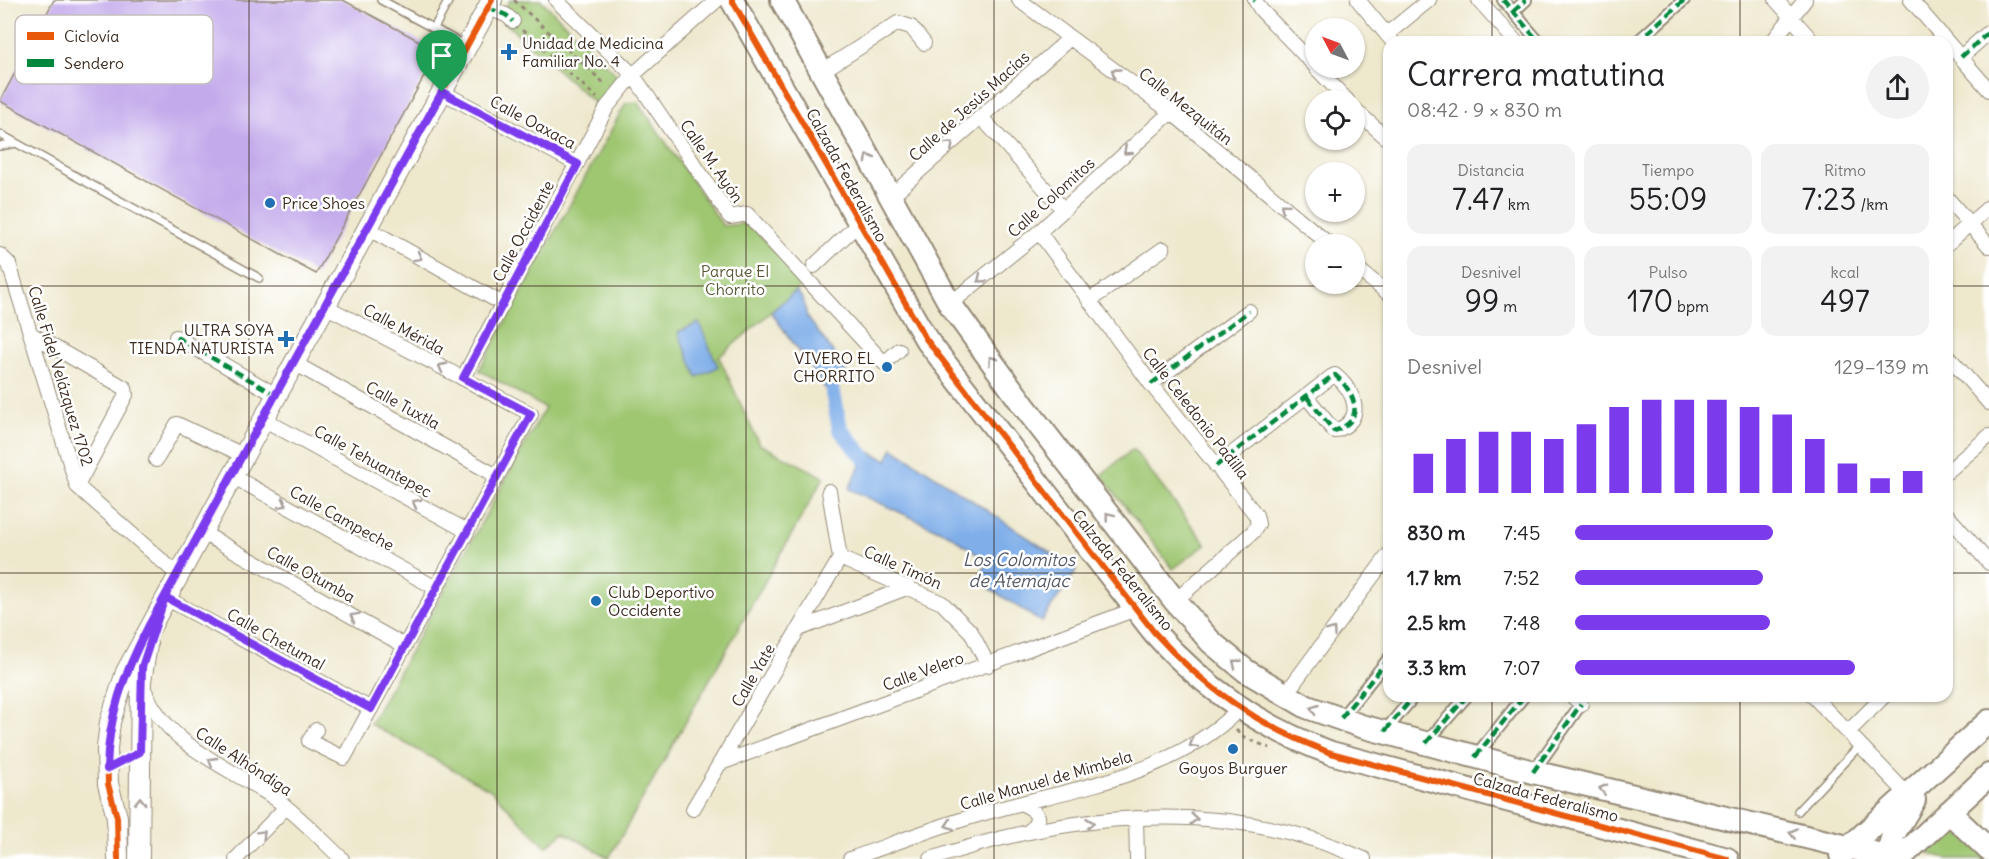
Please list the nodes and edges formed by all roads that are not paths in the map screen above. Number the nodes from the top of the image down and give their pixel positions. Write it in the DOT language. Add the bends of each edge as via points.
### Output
graph roads {
  1 [pos="381,0"];
  2 [pos="448,0"];
  3 [pos="556,0"];
  4 [pos="717,0"];
  5 [pos="732,0"];
  6 [pos="783,0"];
  7 [pos="1018,0"];
  8 [pos="1255,0"];
  9 [pos="1358,0"];
  10 [pos="1429,0"];
  11 [pos="1479,0"];
  12 [pos="1503,0"];
  13 [pos="1526,0"];
  14 [pos="1684,0"];
  15 [pos="1776,0"];
  16 [pos="1805,0"];
  17 [pos="1914,1"];
  18 [pos="490,4"];
  19 [pos="1513,12"];
  20 [pos="1792,17"];
  21 [pos="513,21"];
  22 [pos="434,28"];
  23 [pos="1989,32"];
  24 [pos="1388,36"];
  25 [pos="1392,36"];
  26 [pos="1511,36"];
  27 [pos="1534,36"];
  28 [pos="1644,36"];
  29 [pos="1777,36"];
  30 [pos="1808,36"];
  31 [pos="1943,36"];
  32 [pos="1069,39"];
  33 [pos="924,43"];
  34 [pos="466,46"];
  35 [pos="1953,47"];
  36 [pos="1305,55"];
  37 [pos="1961,57"];
  38 [pos="822,71"];
  39 [pos="633,75"];
  40 [pos="1326,78"];
  41 [pos="1338,90"];
  42 [pos="1989,90"];
  43 [pos="442,92"];
  44 [pos="1171,112"];
  45 [pos="982,118"];
  46 [pos="1365,119"];
  47 [pos="0,134"];
  48 [pos="1383,135"];
  49 [pos="16,143"];
  50 [pos="0,146"];
  51 [pos="578,164"];
  52 [pos="890,197"];
  53 [pos="1953,205"];
  54 [pos="1989,207"];
  55 [pos="1063,209"];
  56 [pos="859,223"];
  57 [pos="1970,224"];
  58 [pos="367,228"];
  59 [pos="1039,232"];
  60 [pos="1317,234"];
  61 [pos="1953,239"];
  62 [pos="1989,246"];
  63 [pos="1163,249"];
  64 [pos="0,255"];
  65 [pos="814,266"];
  66 [pos="1365,275"];
  67 [pos="259,278"];
  68 [pos="1383,289"];
  69 [pos="1089,301"];
  70 [pos="502,304"];
  71 [pos="950,304"];
  72 [pos="325,306"];
  73 [pos="1249,311"];
  74 [pos="31,334"];
  75 [pos="176,338"];
  76 [pos="899,350"];
  77 [pos="1953,362"];
  78 [pos="294,363"];
  79 [pos="463,378"];
  80 [pos="1151,384"];
  81 [pos="276,395"];
  82 [pos="1306,396"];
  83 [pos="1989,403"];
  84 [pos="263,419"];
  85 [pos="1989,436"];
  86 [pos="243,455"];
  87 [pos="156,460"];
  88 [pos="1216,466"];
  89 [pos="1953,467"];
  90 [pos="231,476"];
  91 [pos="497,476"];
  92 [pos="77,486"];
  93 [pos="829,491"];
  94 [pos="1953,522"];
  95 [pos="467,531"];
  96 [pos="201,532"];
  97 [pos="840,558"];
  98 [pos="1383,562"];
  99 [pos="1989,563"];
  100 [pos="177,574"];
  101 [pos="909,587"];
  102 [pos="436,588"];
  103 [pos="165,597"];
  104 [pos="1175,601"];
  105 [pos="1136,609"];
  106 [pos="799,629"];
  107 [pos="405,646"];
  108 [pos="988,665"];
  109 [pos="1383,666"];
  110 [pos="133,677"];
  111 [pos="1285,696"];
  112 [pos="1409,702"];
  113 [pos="1462,702"];
  114 [pos="1519,702"];
  115 [pos="1575,702"];
  116 [pos="1819,702"];
  117 [pos="1878,702"];
  118 [pos="371,709"];
  119 [pos="1239,709"];
  120 [pos="1341,718"];
  121 [pos="1989,721"];
  122 [pos="315,730"];
  123 [pos="1385,731"];
  124 [pos="1848,732"];
  125 [pos="1426,743"];
  126 [pos="1860,745"];
  127 [pos="140,752"];
  128 [pos="1474,757"];
  129 [pos="1947,759"];
  130 [pos="721,763"];
  131 [pos="107,769"];
  132 [pos="1533,772"];
  133 [pos="1989,775"];
  134 [pos="1908,795"];
  135 [pos="1056,796"];
  136 [pos="1023,804"];
  137 [pos="286,807"];
  138 [pos="693,809"];
  139 [pos="1798,811"];
  140 [pos="1949,812"];
  141 [pos="1136,818"];
  142 [pos="1056,827"];
  143 [pos="1028,832"];
  144 [pos="1989,850"];
  145 [pos="1844,855"];
  146 [pos="1893,858"];
  147 [pos="118,859"];
  148 [pos="139,859"];
  149 [pos="236,859"];
  150 [pos="342,859"];
  151 [pos="850,859"];
  152 [pos="931,859"];
  153 [pos="1137,859"];
  154 [pos="1364,859"];
  155 [pos="1727,859"];
  1 -- 22 [label="lane"];
  2 -- 22 [label="lane"];
  3 -- 39 [label="street, Calle M. Ayón"];
  4 -- 39 [label="street, Calle Occidente"];
  5 -- 56 [label="main road, Calzada Federalismo"];
  6 -- 38 [label="main road, Calzada Federalismo"];
  7 -- 32 [label="street, Calle Mezquitán"];
  8 -- 36 [label="street"];
  9 -- 24 [label="street"];
  10 -- 25 [label="street"];
  11 -- 26 [label="street"];
  12 -- 19 [label="street"];
  13 -- 19 [label="street"];
  14 -- 28 [label="street"];
  15 -- 20 [label="street"];
  16 -- 20 [label="street"];
  17 -- 31 [label="street"];
  18 -- 21 [label="street"];
  18 -- 34 [label="main road"];
  19 -- 27 [label="street"];
  20 -- 29 [label="street"];
  20 -- 30 [label="street"];
  22 -- 34 [label="lane"];
  23 -- 37 [label="street"];
  44 -- 32 [label="street, Calle Mezquitán, one-way"];
  32 -- 45 [label="street, Calle de Jesús Macías"];
  33 -- 38 [label="street" via="910,27 898,23"];
  34 -- 43 [label="main road"];
  35 -- 37 [label="street"];
  37 -- 42 [label="street"];
  52 -- 38 [label="main road, Calzada Federalismo, one-way"];
  39 -- 51 [label="street, Calle Occidente" via="607,107"];
  39 -- 76 [label="street, Calle M. Ayón" via="730,216 747,214 884,363"];
  40 -- 41 [label="street"];
  43 -- 51 [label="street, Calle Oaxaca"];
  43 -- 58 [label="main road"];
  44 -- 55 [label="street, Calle Colomitos, one-way"];
  60 -- 44 [label="street, Calle Mezquitán, one-way"];
  52 -- 45 [label="street, Calle de Jesús Macías, one-way"];
  45 -- 55 [label="street"];
  46 -- 48 [label="street"];
  47 -- 49 [label="lane"];
  49 -- 50 [label="lane"];
  49 -- 67 [label="lane"];
  51 -- 70 [label="street, Calle Occidente"];
  52 -- 71 [label="main road, Calzada Federalismo"];
  53 -- 57 [label="street"];
  54 -- 57 [label="street"];
  55 -- 59 [label="street, Calle Colomitos"];
  56 -- 65 [label="street"];
  56 -- 105 [label="main road, Calzada Federalismo" via="906,309 943,364"];
  57 -- 61 [label="street"];
  57 -- 62 [label="street"];
  58 -- 70 [label="street, one-way"];
  58 -- 72 [label="main road"];
  59 -- 69 [label="street, Calle Celedonio Padilla"];
  59 -- 71 [label="street, Calle Colomitos, one-way"];
  63 -- 69 [label="street"];
  64 -- 74 [label="street, Calle Fidel Velázquez 1702" via="9,264"];
  66 -- 68 [label="street"];
  69 -- 80 [label="street, Calle Celedonio Padilla"];
  70 -- 79 [label="street, Calle Occidente"];
  104 -- 71 [label="main road, Calzada Federalismo, one-way"];
  72 -- 78 [label="main road"];
  79 -- 72 [label="street, Calle Mérida, one-way"];
  73 -- 80 [label="street"];
  74 -- 92 [label="street, Calle Fidel Velázquez 1702"];
  74 -- 92 [label="street" via="125,388 126,395"];
  75 -- 81 [label="street"];
  77 -- 83 [label="street"];
  78 -- 81 [label="main road"];
  78 -- 91 [label="street, Calle Tuxtla"];
  79 -- 91 [label="street, Calle Mérida" via="531,414"];
  80 -- 88 [label="street, Calle Celedonio Padilla"];
  81 -- 84 [label="main road"];
  82 -- 88 [label="street"];
  84 -- 86 [label="main road"];
  95 -- 84 [label="street, Calle Tehuantepec, one-way"];
  85 -- 89 [label="street"];
  86 -- 87 [label="street" via="177,424"];
  86 -- 90 [label="main road"];
  88 -- 104 [label="street, Calle Celedonio Padilla" via="1256,515 1258,524"];
  90 -- 96 [label="main road"];
  90 -- 102 [label="street, Calle Campeche, one-way"];
  91 -- 95 [label="street"];
  92 -- 100 [label="street, Calle Fidel Velázquez 1702"];
  93 -- 97 [label="street, Calle Timón"];
  94 -- 99 [label="street"];
  95 -- 102 [label="street"];
  96 -- 100 [label="main road"];
  107 -- 96 [label="street, Calle Otumba, one-way"];
  97 -- 101 [label="street, Calle Timón"];
  97 -- 106 [label="street, Calle Yate"];
  111 -- 98 [label="street, one-way"];
  100 -- 103 [label="main road"];
  101 -- 106 [label="street"];
  101 -- 108 [label="street, Calle Timón" via="942,603 971,632"];
  102 -- 107 [label="street"];
  103 -- 110 [label="main road"];
  103 -- 118 [label="street, Calle Chetumal"];
  111 -- 104 [label="main road, Calzada Federalismo, one-way" via="1227,656"];
  105 -- 108 [label="street, Calle Velero"];
  105 -- 119 [label="main road, Calzada Federalismo" via="1194,673"];
  106 -- 130 [label="street, Calle Yate"];
  107 -- 118 [label="street"];
  108 -- 130 [label="street, Calle Velero"];
  109 -- 120 [label="street"];
  110 -- 127 [label="main road"];
  110 -- 131 [label="main road" via="110,722"];
  137 -- 110 [label="street, Calle Alhóndiga, one-way" via="187,746 153,709"];
  120 -- 111 [label="main road, Calzada Federalismo, one-way"];
  112 -- 123 [label="street"];
  113 -- 125 [label="street"];
  114 -- 128 [label="street"];
  115 -- 132 [label="street"];
  116 -- 124 [label="street"];
  117 -- 124 [label="street"];
  118 -- 122 [label="street" via="344,758 309,741"];
  119 -- 135 [label="street, Calle Manuel de Mimbela, one-way" via="1216,730 1160,763"];
  119 -- 155 [label="main road, Calzada Federalismo" via="1287,736 1331,753"];
  120 -- 123 [label="main road, Calzada Federalismo"];
  121 -- 129 [label="main road"];
  123 -- 125 [label="main road, Calzada Federalismo"];
  124 -- 126 [label="street"];
  125 -- 128 [label="main road, Calzada Federalismo"];
  126 -- 134 [label="street"];
  126 -- 139 [label="lane"];
  127 -- 131 [label="main road"];
  148 -- 127 [label="main road, one-way"];
  128 -- 132 [label="main road, Calzada Federalismo"];
  129 -- 134 [label="main road"];
  129 -- 146 [label="main road" via="1908,808 1893,835"];
  130 -- 138 [label="street, Calle Yate"];
  131 -- 147 [label="main road" via="117,817"];
  145 -- 132 [label="main road, Calzada Federalismo, one-way"];
  133 -- 140 [label="main road"];
  134 -- 145 [label="main road"];
  135 -- 136 [label="street, Calle Manuel de Mimbela"];
  135 -- 142 [label="street" via="1045,814"];
  136 -- 143 [label="street" via="1038,818"];
  136 -- 151 [label="street, Calle Manuel de Mimbela, one-way" via="972,817"];
  149 -- 137 [label="street, one-way"];
  137 -- 150 [label="street, Calle Alhóndiga"];
  140 -- 144 [label="main road"];
  140 -- 146 [label="main road"];
  142 -- 141 [label="street, one-way"];
  141 -- 153 [label="street"];
  141 -- 154 [label="street, one-way" via="1190,818 1269,828 1315,839"];
  142 -- 143 [label="street"];
  143 -- 152 [label="street"];
  145 -- 146 [label="main road, Calzada Federalismo"];
}
